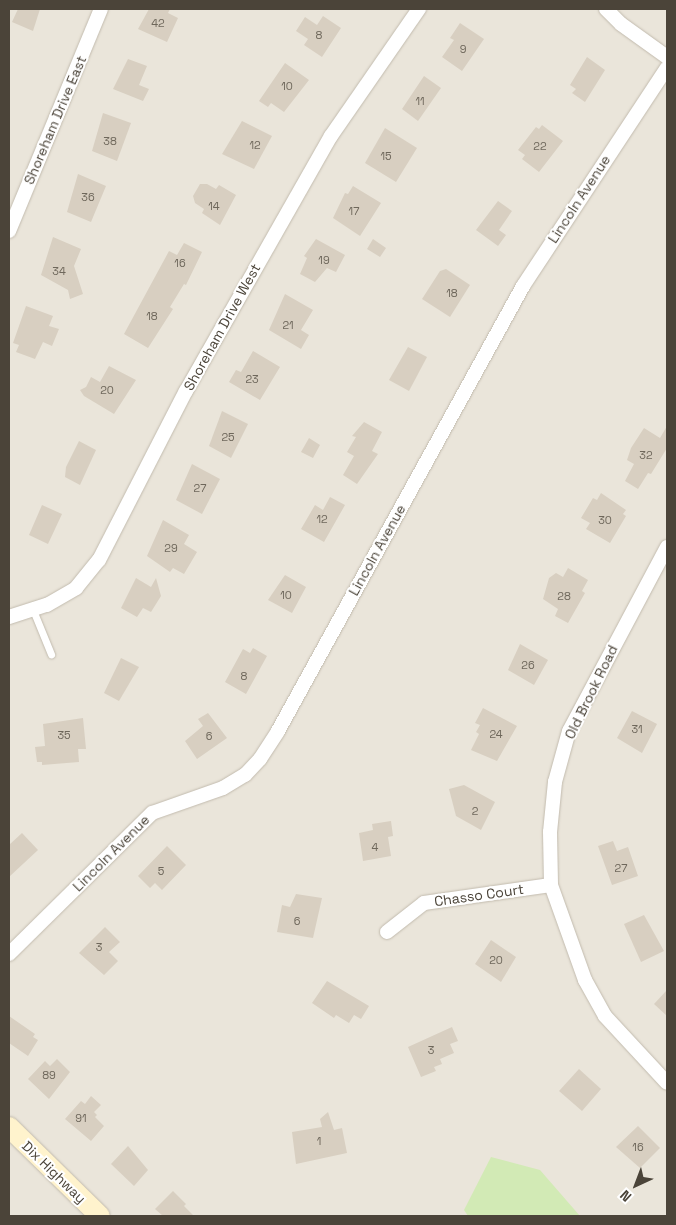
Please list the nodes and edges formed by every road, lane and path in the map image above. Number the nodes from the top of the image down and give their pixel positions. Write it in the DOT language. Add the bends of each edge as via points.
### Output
graph roads {
  1 [pos="101,9"];
  2 [pos="419,9"];
  3 [pos="606,9"];
  4 [pos="667,57"];
  5 [pos="667,68"];
  6 [pos="14,205"];
  7 [pos="9,231"];
  8 [pos="667,547"];
  9 [pos="33,610"];
  10 [pos="9,617"];
  11 [pos="51,654"];
  12 [pos="551,885"];
  13 [pos="386,932"];
  14 [pos="9,954"];
  15 [pos="667,1083"];
  16 [pos="9,1127"];
  17 [pos="100,1216"];
  1 -- 6 [label="street, Shoreham Drive East"];
  2 -- 9 [label="street, Shoreham Drive West" via="322,152 186,391 99,560 76,588"];
  3 -- 4 [label="street" via="620,24"];
  5 -- 14 [label="street, Lincoln Avenue" via="523,286 260,759 245,775 224,788 152,813"];
  6 -- 7 [label="street, Shoreham Drive East"];
  8 -- 12 [label="street, Old Brook Road" via="569,731 555,782 550,832"];
  9 -- 10 [label="street, Shoreham Drive West"];
  9 -- 11 [label="lane"];
  12 -- 13 [label="street, Chasso Court" via="424,903"];
  12 -- 15 [label="street, Old Brook Road" via="571,947 605,1016"];
  16 -- 17 [label="street, Dix Highway"];
}
